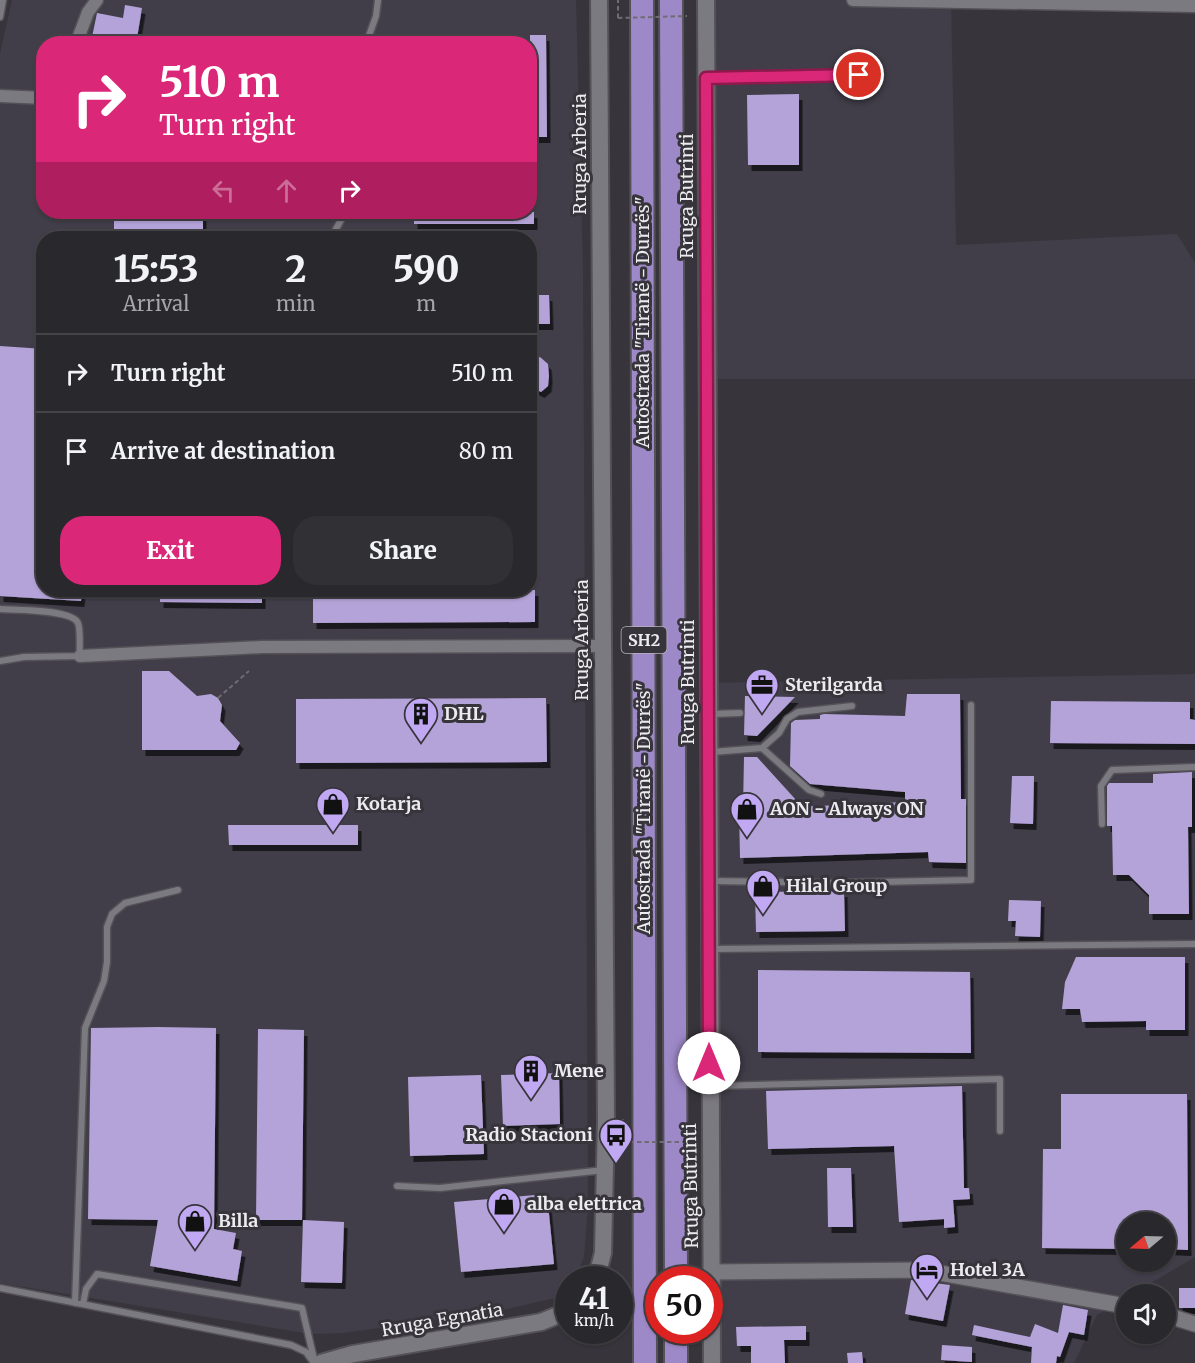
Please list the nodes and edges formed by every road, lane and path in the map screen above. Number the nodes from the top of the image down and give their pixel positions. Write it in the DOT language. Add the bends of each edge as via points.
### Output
graph roads {
  1 [pos="3,0"];
  2 [pos="97,0"];
  3 [pos="378,0"];
  4 [pos="599,0"];
  5 [pos="618,0"];
  6 [pos="642,0"];
  7 [pos="671,0"];
  8 [pos="706,0"];
  9 [pos="853,0"];
  10 [pos="1162,3"];
  11 [pos="1195,6"];
  12 [pos="687,16"];
  13 [pos="0,17"];
  14 [pos="79,36"];
  15 [pos="369,36"];
  16 [pos="880,75"];
  17 [pos="706,78"];
  18 [pos="0,96"];
  19 [pos="36,98"];
  20 [pos="0,609"];
  21 [pos="602,646"];
  22 [pos="80,656"];
  23 [pos="0,661"];
  24 [pos="249,671"];
  25 [pos="218,698"];
  26 [pos="971,705"];
  27 [pos="852,706"];
  28 [pos="740,713"];
  29 [pos="708,714"];
  30 [pos="762,748"];
  31 [pos="708,753"];
  32 [pos="1195,767"];
  33 [pos="821,794"];
  34 [pos="1102,824"];
  35 [pos="708,881"];
  36 [pos="178,890"];
  37 [pos="1195,944"];
  38 [pos="709,949"];
  39 [pos="710,1086"];
  40 [pos="623,1120"];
  41 [pos="1000,1131"];
  42 [pos="691,1142"];
  43 [pos="605,1170"];
  44 [pos="397,1186"];
  45 [pos="600,1266"];
  46 [pos="676,1266"];
  47 [pos="712,1266"];
  48 [pos="723,1272"];
  49 [pos="0,1288"];
  50 [pos="75,1303"];
  51 [pos="83,1304"];
  52 [pos="1116,1304"];
  53 [pos="555,1316"];
  54 [pos="1176,1318"];
  55 [pos="1195,1324"];
  56 [pos="676,1344"];
  57 [pos="712,1344"];
  58 [pos="314,1363"];
  59 [pos="321,1363"];
  60 [pos="645,1363"];
  61 [pos="676,1363"];
  62 [pos="712,1363"];
  1 -- 13 [label="lane"];
  2 -- 14 [label="street" via="87,12"];
  3 -- 15 [label="lane"];
  4 -- 21 [label="main road, Rruga Arberia"];
  5 -- 12 [label="path, bridge" via="618,18"];
  6 -- 60 [label="highway, Autostrada \"Tiranë - Durrës\" / SH2"];
  7 -- 46 [label="highway, Autostrada \"Tiranë - Durrës\" / SH2"];
  8 -- 17 [label="main road, Rruga Butrinti"];
  9 -- 10 [label="street"];
  10 -- 11 [label="street"];
  16 -- 17 [label="lane"];
  17 -- 29 [label="main road, Rruga Butrinti"];
  18 -- 19 [label="street"];
  20 -- 22 [label="lane" via="72,617 78,623"];
  21 -- 22 [label="street" via="262,647"];
  21 -- 43 [label="main road, Rruga Arberia"];
  22 -- 23 [label="lane"];
  24 -- 25 [label="path"];
  26 -- 35 [label="lane" via="971,879"];
  27 -- 30 [label="lane" via="798,712"];
  28 -- 29 [label="lane"];
  29 -- 31 [label="main road, Rruga Butrinti"];
  30 -- 31 [label="lane"];
  30 -- 33 [label="lane" via="809,790"];
  31 -- 35 [label="main road, Rruga Butrinti"];
  32 -- 34 [label="lane" via="1112,770 1101,786"];
  35 -- 38 [label="main road, Rruga Butrinti"];
  36 -- 50 [label="lane" via="125,903 112,915 107,927 104,981 85,1028"];
  37 -- 38 [label="lane"];
  38 -- 39 [label="main road, Rruga Butrinti"];
  39 -- 41 [label="lane" via="1000,1079"];
  39 -- 47 [label="main road, Rruga Butrinti" via="716,1164"];
  40 -- 42 [label="path, bridge" via="622,1142"];
  43 -- 44 [label="lane" via="440,1188"];
  43 -- 45 [label="main road, Rruga Arberia"];
  48 -- 52 [label="street" via="922,1270"];
  49 -- 50 [label="lane"];
  50 -- 51 [label="lane"];
  51 -- 58 [label="lane" via="291,1345 306,1352"];
  51 -- 58 [label="lane" via="86,1289 97,1274 303,1308"];
  53 -- 59 [label="main road, Rruga Egnatia"];
  54 -- 55 [label="street"];
  56 -- 61 [label="highway"];
  57 -- 62 [label="main road, Rruga Butrinti"];
}
